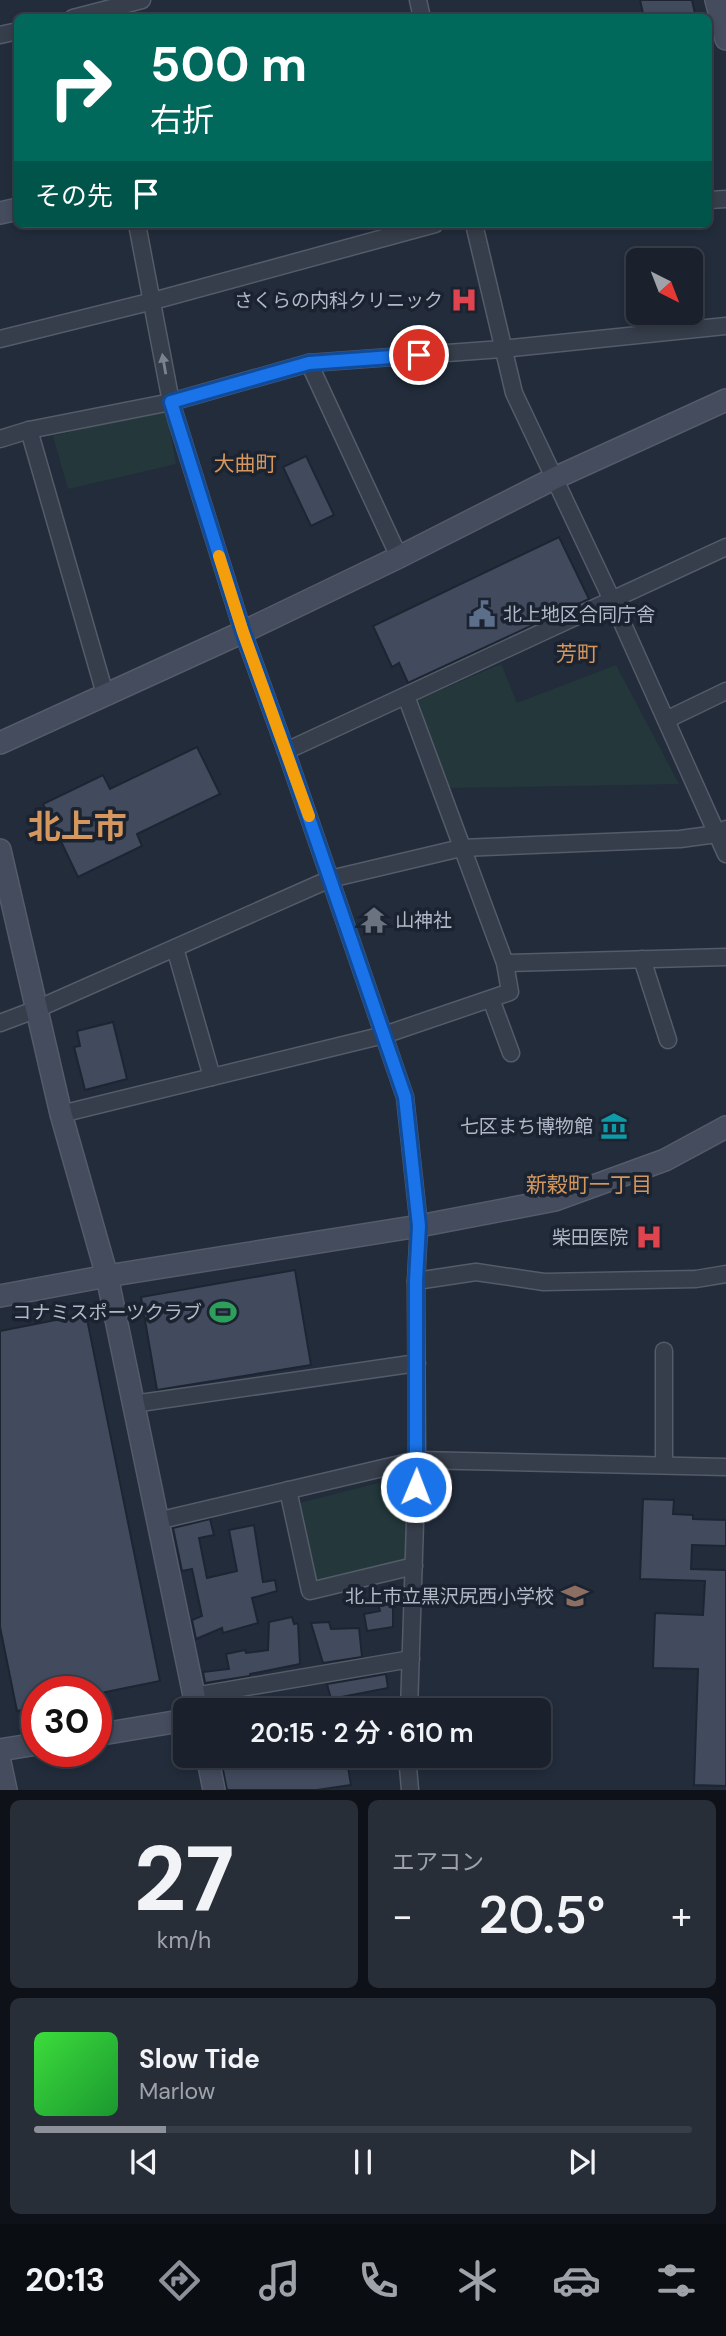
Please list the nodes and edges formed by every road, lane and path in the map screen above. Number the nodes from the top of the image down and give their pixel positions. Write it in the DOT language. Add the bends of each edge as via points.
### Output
graph roads {
  1 [pos="142,0"];
  2 [pos="716,0"];
  3 [pos="95,10"];
  4 [pos="726,39"];
  5 [pos="138,228"];
  6 [pos="420,228"];
  7 [pos="475,228"];
  8 [pos="153,301"];
  9 [pos="726,326"];
  10 [pos="0,339"];
  11 [pos="502,349"];
  12 [pos="309,363"];
  13 [pos="726,400"];
  14 [pos="171,402"];
  15 [pos="29,430"];
  16 [pos="0,439"];
  17 [pos="555,478"];
  18 [pos="726,547"];
  19 [pos="399,557"];
  20 [pos="612,600"];
  21 [pos="243,632"];
  22 [pos="726,691"];
  23 [pos="105,694"];
  24 [pos="406,696"];
  25 [pos="666,720"];
  26 [pos="0,743"];
  27 [pos="286,751"];
  28 [pos="721,832"];
  29 [pos="461,848"];
  30 [pos="0,850"];
  31 [pos="726,854"];
  32 [pos="330,879"];
  33 [pos="175,948"];
  34 [pos="726,957"];
  35 [pos="642,959"];
  36 [pos="505,963"];
  37 [pos="491,999"];
  38 [pos="37,1009"];
  39 [pos="0,1023"];
  40 [pos="384,1035"];
  41 [pos="668,1040"];
  42 [pos="511,1053"];
  43 [pos="212,1077"];
  44 [pos="61,1114"];
  45 [pos="726,1127"];
  46 [pos="419,1226"];
  47 [pos="726,1274"];
  48 [pos="107,1276"];
  49 [pos="416,1281"];
  50 [pos="0,1296"];
  51 [pos="664,1352"];
  52 [pos="416,1363"];
  53 [pos="133,1404"];
  54 [pos="417,1460"];
  55 [pos="664,1465"];
  56 [pos="726,1467"];
  57 [pos="288,1490"];
  58 [pos="157,1521"];
  59 [pos="414,1566"];
  60 [pos="411,1659"];
  61 [pos="195,1698"];
  62 [pos="220,1698"];
  63 [pos="409,1698"];
  64 [pos="173,1722"];
  65 [pos="112,1732"];
  66 [pos="21,1747"];
  67 [pos="0,1750"];
  68 [pos="0,1762"];
  69 [pos="210,1768"];
  70 [pos="408,1768"];
  71 [pos="6,1790"];
  72 [pos="214,1790"];
  73 [pos="410,1790"];
  1 -- 3 [label="street"];
  2 -- 4 [label="street"];
  5 -- 8 [label="street"];
  6 -- 8 [label="street"];
  7 -- 11 [label="street"];
  8 -- 10 [label="street"];
  14 -- 8 [label="street, one-way"];
  9 -- 11 [label="street"];
  11 -- 12 [label="street"];
  11 -- 17 [label="street" via="514,393"];
  12 -- 14 [label="street"];
  12 -- 19 [label="street"];
  13 -- 17 [label="street"];
  14 -- 15 [label="street"];
  14 -- 21 [label="street"];
  15 -- 16 [label="street"];
  15 -- 23 [label="street"];
  17 -- 19 [label="street"];
  17 -- 20 [label="street"];
  18 -- 20 [label="street"];
  19 -- 21 [label="street"];
  20 -- 24 [label="street"];
  20 -- 25 [label="street"];
  21 -- 23 [label="street"];
  21 -- 27 [label="street"];
  22 -- 25 [label="street"];
  23 -- 26 [label="street"];
  24 -- 27 [label="street"];
  24 -- 29 [label="street"];
  25 -- 28 [label="street"];
  27 -- 32 [label="street"];
  28 -- 29 [label="street" via="680,839"];
  28 -- 31 [label="street"];
  29 -- 32 [label="street"];
  29 -- 36 [label="street"];
  30 -- 38 [label="street"];
  32 -- 33 [label="street"];
  32 -- 40 [label="street"];
  33 -- 38 [label="street"];
  33 -- 43 [label="street"];
  34 -- 35 [label="street"];
  35 -- 36 [label="street"];
  35 -- 41 [label="street"];
  36 -- 37 [label="street" via="510,992"];
  37 -- 40 [label="street"];
  37 -- 42 [label="street"];
  38 -- 39 [label="street"];
  38 -- 44 [label="street"];
  40 -- 43 [label="street"];
  40 -- 46 [label="street" via="405,1097"];
  43 -- 44 [label="street"];
  44 -- 48 [label="street"];
  45 -- 46 [label="street" via="665,1160 555,1200"];
  46 -- 48 [label="street"];
  46 -- 49 [label="street"];
  47 -- 49 [label="street" via="696,1279 544,1282 475,1272"];
  48 -- 50 [label="street"];
  48 -- 53 [label="street"];
  49 -- 52 [label="street"];
  51 -- 55 [label="street"];
  52 -- 53 [label="street"];
  52 -- 54 [label="street"];
  53 -- 58 [label="street"];
  54 -- 55 [label="street"];
  54 -- 57 [label="street"];
  54 -- 59 [label="street"];
  55 -- 56 [label="street"];
  57 -- 58 [label="street"];
  57 -- 59 [label="street" via="310,1591"];
  58 -- 61 [label="street"];
  59 -- 60 [label="street"];
  60 -- 62 [label="street"];
  60 -- 63 [label="street"];
  64 -- 65 [label="street"];
  66 -- 67 [label="street"];
  68 -- 71 [label="street"];
  69 -- 72 [label="street"];
  70 -- 73 [label="street"];
}
